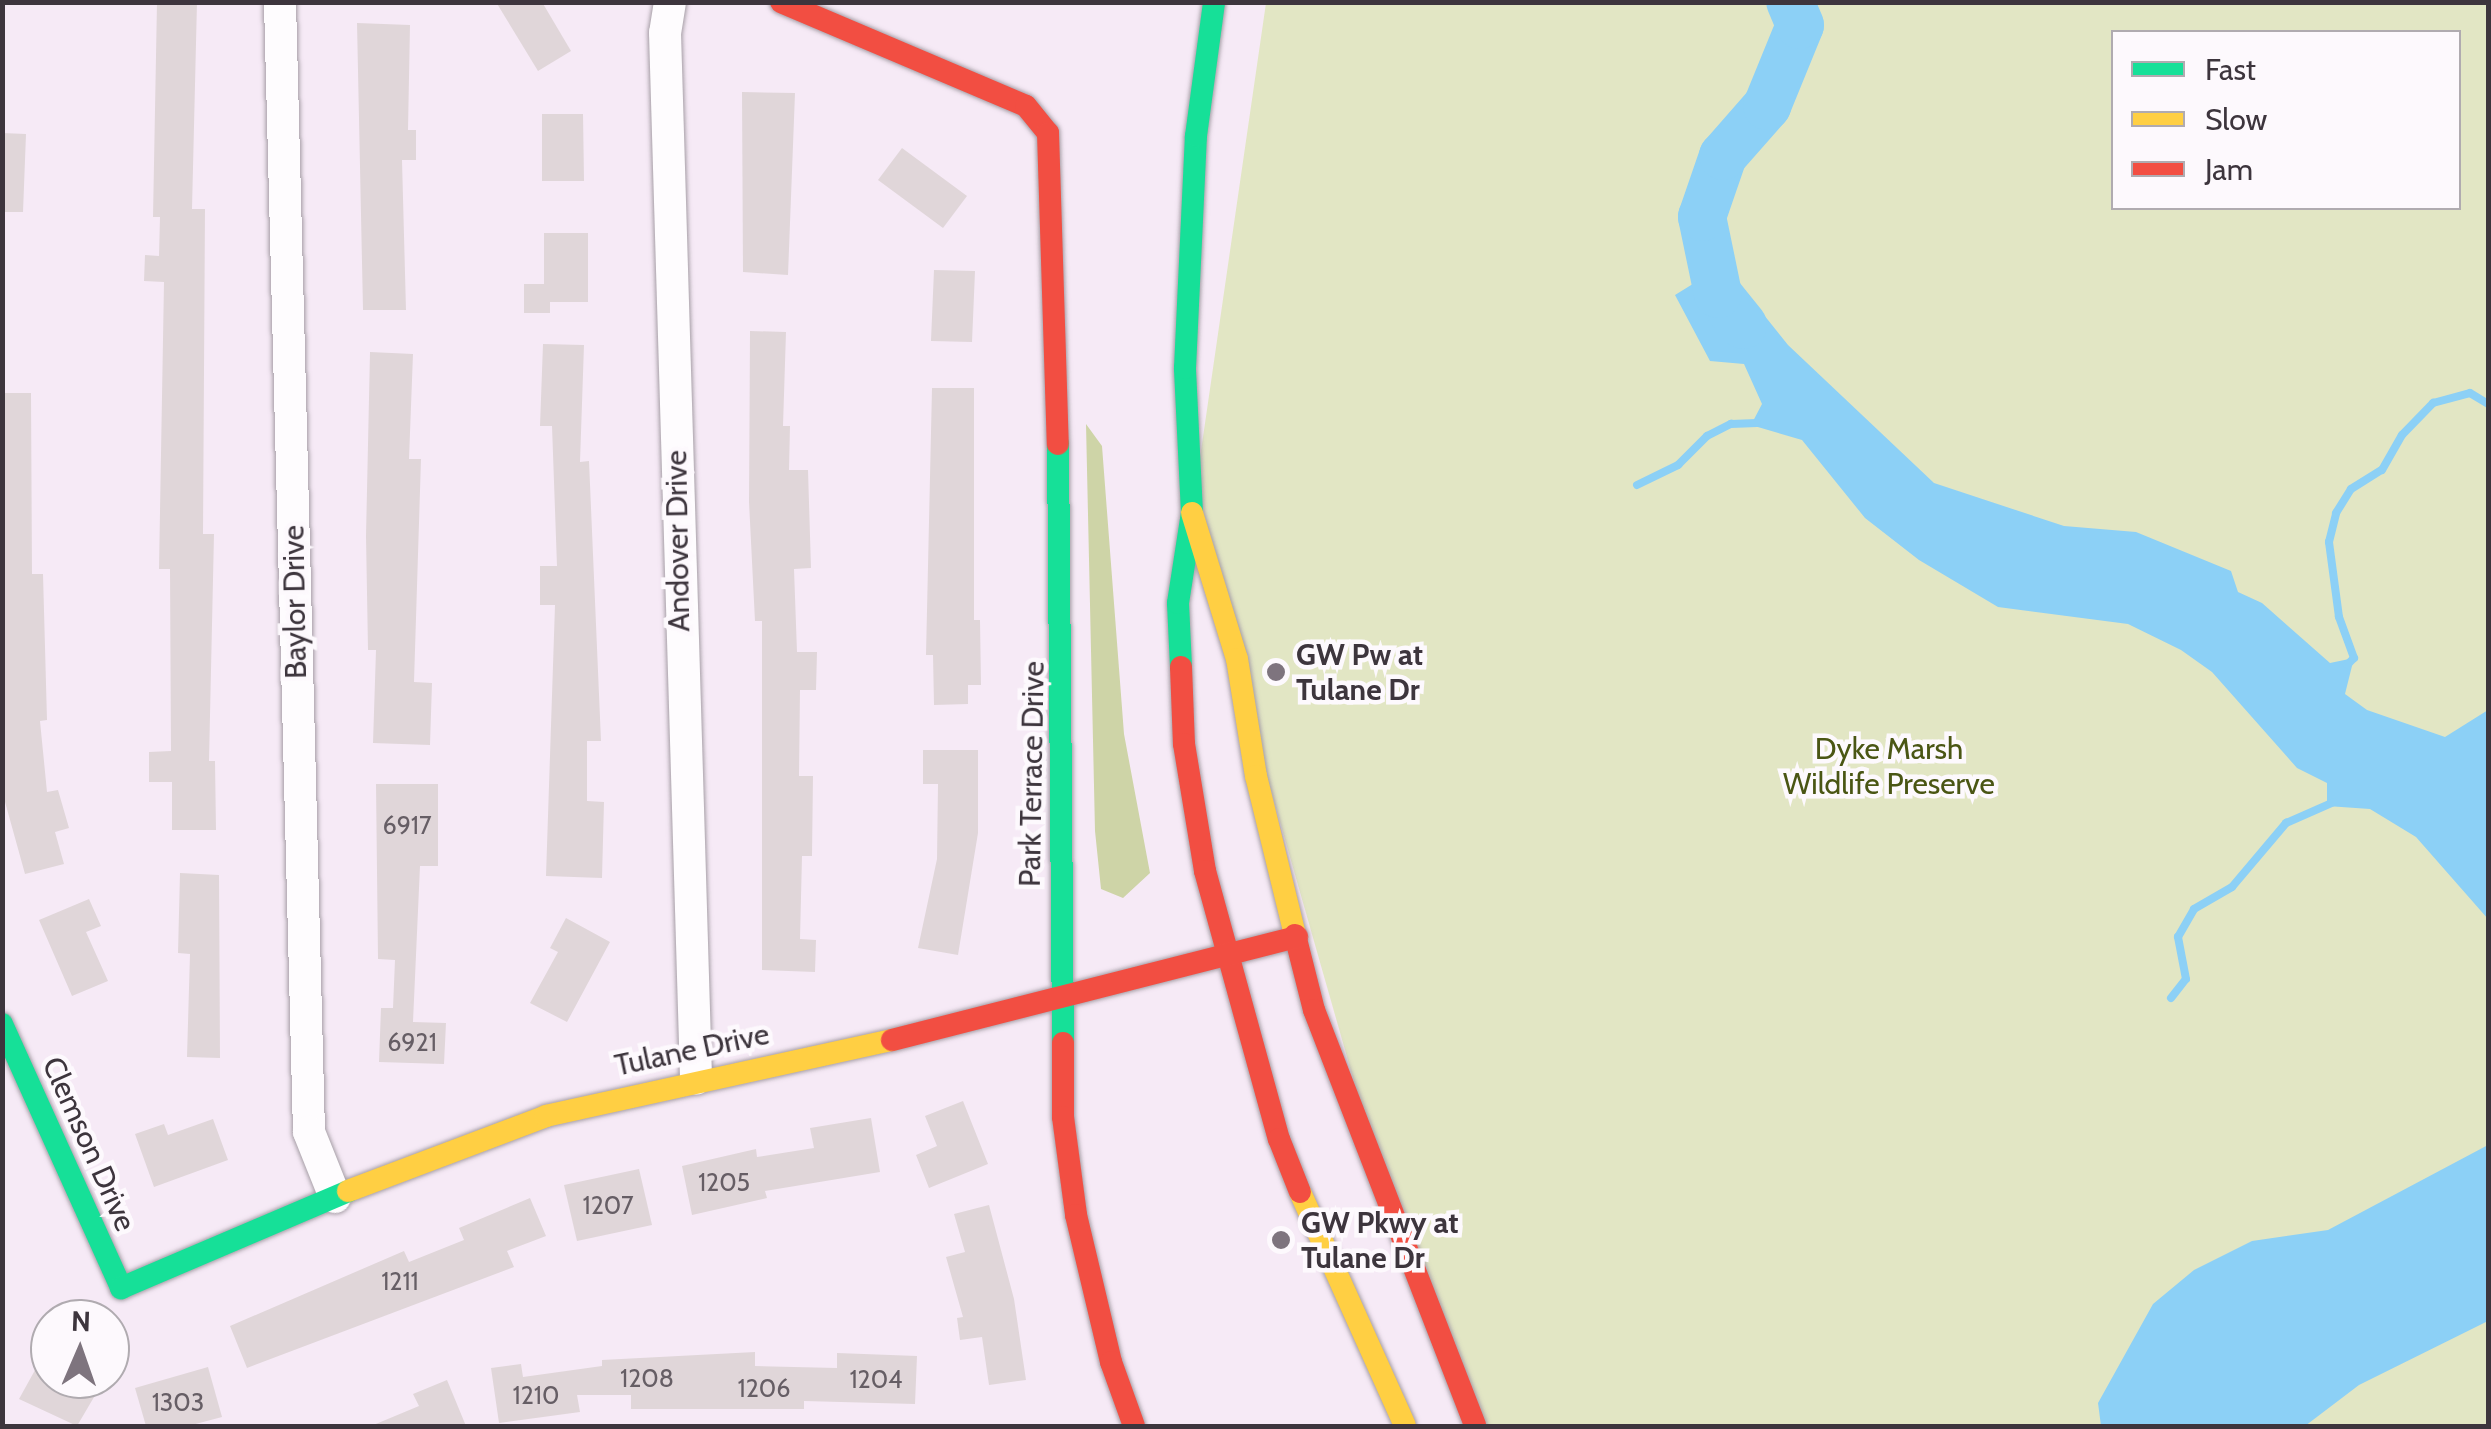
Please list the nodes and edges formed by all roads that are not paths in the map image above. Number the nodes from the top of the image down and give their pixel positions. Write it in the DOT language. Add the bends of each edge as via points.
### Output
graph roads {
  1 [pos="280,2"];
  2 [pos="670,2"];
  3 [pos="781,2"];
  4 [pos="1214,2"];
  5 [pos="1192,513"];
  6 [pos="1297,937"];
  7 [pos="1227,953"];
  8 [pos="1060,1000"];
  9 [pos="2,1024"];
  10 [pos="696,1079"];
  11 [pos="335,1198"];
  12 [pos="121,1288"];
  13 [pos="1134,1426"];
  14 [pos="1405,1426"];
  15 [pos="1474,1426"];
  1 -- 11 [label="street, Baylor Drive" via="309,1132"];
  2 -- 10 [label="street, Andover Drive"];
  3 -- 8 [label="street, Park Terrace Drive" via="1026,106 1038,117 1053,156 1064,622"];
  4 -- 5 [label="street" via="1196,136 1185,368"];
  5 -- 6 [label="street" via="1237,659 1256,776"];
  5 -- 7 [label="street" via="1182,557 1177,681 1198,837"];
  6 -- 7 [label="street, Tulane Drive"];
  6 -- 15 [label="street" via="1345,1102"];
  7 -- 8 [label="street, Tulane Drive"];
  7 -- 14 [label="street" via="1279,1139"];
  8 -- 10 [label="street, Tulane Drive"];
  8 -- 13 [label="street, Park Terrace Drive" via="1063,1117 1076,1215 1111,1362"];
  9 -- 12 [label="street, Clemson Drive"];
  10 -- 11 [label="street, Tulane Drive" via="480,1138"];
  11 -- 12 [label="street, Tulane Drive"];
}
